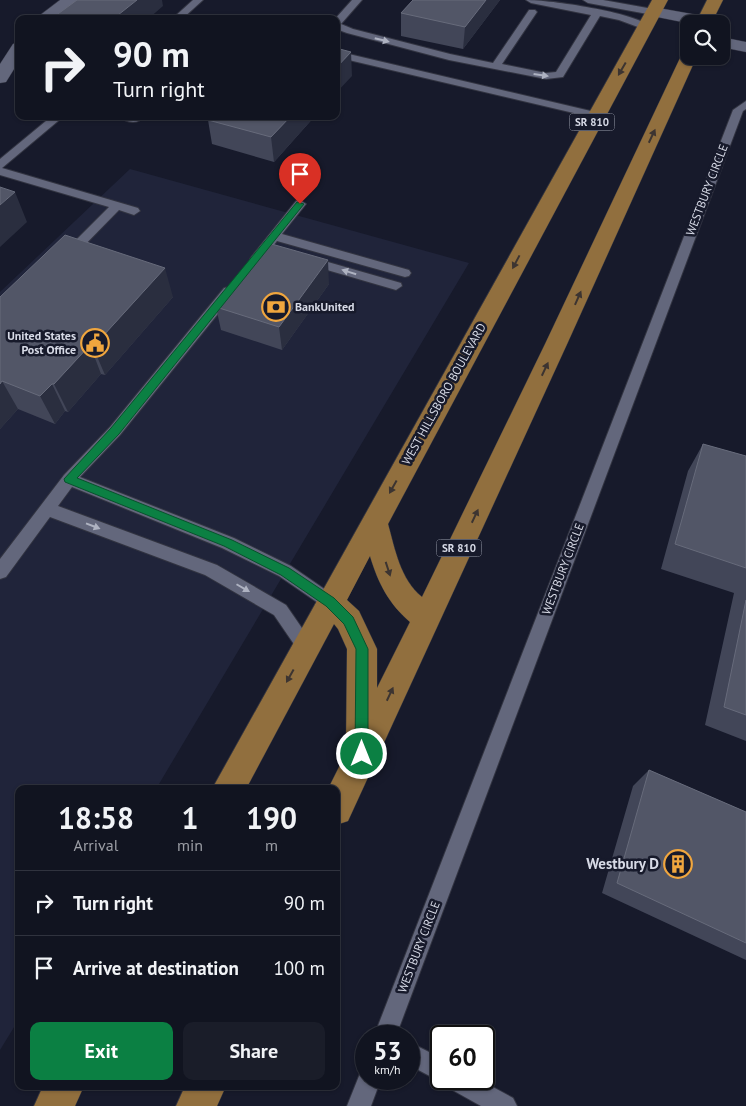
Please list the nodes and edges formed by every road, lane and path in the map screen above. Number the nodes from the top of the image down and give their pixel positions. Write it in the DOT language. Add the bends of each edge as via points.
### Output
graph roads {
  1 [pos="47,0"];
  2 [pos="70,0"];
  3 [pos="198,0"];
  4 [pos="357,0"];
  5 [pos="531,0"];
  6 [pos="588,0"];
  7 [pos="715,0"];
  8 [pos="532,12"];
  9 [pos="597,13"];
  10 [pos="38,15"];
  11 [pos="49,15"];
  12 [pos="181,15"];
  13 [pos="713,15"];
  14 [pos="656,17"];
  15 [pos="340,19"];
  16 [pos="680,20"];
  17 [pos="340,26"];
  18 [pos="730,26"];
  19 [pos="738,27"];
  20 [pos="730,44"];
  21 [pos="746,47"];
  22 [pos="15,53"];
  23 [pos="340,55"];
  24 [pos="685,65"];
  25 [pos="496,66"];
  26 [pos="0,78"];
  27 [pos="746,104"];
  28 [pos="595,115"];
  29 [pos="54,120"];
  30 [pos="0,165"];
  31 [pos="0,171"];
  32 [pos="300,204"];
  33 [pos="117,206"];
  34 [pos="134,211"];
  35 [pos="272,244"];
  36 [pos="294,256"];
  37 [pos="59,264"];
  38 [pos="405,273"];
  39 [pos="396,286"];
  40 [pos="69,479"];
  41 [pos="47,509"];
  42 [pos="374,523"];
  43 [pos="0,572"];
  44 [pos="330,602"];
  45 [pos="426,618"];
  46 [pos="306,647"];
  47 [pos="362,754"];
  48 [pos="230,785"];
  49 [pos="340,800"];
  50 [pos="389,1025"];
  51 [pos="62,1090"];
  52 [pos="204,1090"];
  53 [pos="365,1090"];
  54 [pos="475,1090"];
  55 [pos="54,1106"];
  56 [pos="196,1106"];
  57 [pos="359,1106"];
  58 [pos="505,1106"];
  1 -- 10 [label="street"];
  2 -- 11 [label="street"];
  3 -- 12 [label="lane"];
  4 -- 15 [label="lane"];
  5 -- 9 [label="lane"];
  6 -- 14 [label="lane"];
  7 -- 13 [label="main road"];
  8 -- 25 [label="lane"];
  9 -- 14 [label="lane" via="621,18"];
  25 -- 9 [label="lane, one-way" via="546,76 559,75"];
  14 -- 16 [label="street"];
  14 -- 28 [label="main road, WEST HILLSBORO BOULEVARD / SR 810, one-way"];
  17 -- 25 [label="lane, one-way" via="449,57"];
  18 -- 19 [label="street"];
  20 -- 21 [label="street"];
  22 -- 26 [label="street"];
  23 -- 28 [label="lane"];
  45 -- 24 [label="main road, SR 810, one-way" via="558,342"];
  27 -- 50 [label="lane, WESTBURY CIRCLE" via="738,110"];
  28 -- 42 [label="main road, WEST HILLSBORO BOULEVARD / SR 810, one-way"];
  29 -- 30 [label="lane"];
  31 -- 33 [label="lane"];
  32 -- 35 [label="lane"];
  33 -- 34 [label="lane"];
  33 -- 37 [label="lane"];
  35 -- 38 [label="lane"];
  35 -- 40 [label="lane" via="242,275 115,431"];
  39 -- 36 [label="lane, one-way"];
  40 -- 41 [label="lane"];
  40 -- 44 [label="lane" via="228,543 285,571"];
  41 -- 43 [label="lane"];
  41 -- 46 [label="lane, one-way" via="211,570 280,610"];
  42 -- 44 [label="main road, WEST HILLSBORO BOULEVARD / SR 810"];
  42 -- 45 [label="main road, one-way" via="390,577 406,601"];
  44 -- 46 [label="main road, WEST HILLSBORO BOULEVARD / SR 810"];
  44 -- 47 [label="main road" via="349,620 362,649"];
  47 -- 45 [label="main road, SR 810, one-way"];
  46 -- 48 [label="main road, WEST HILLSBORO BOULEVARD / SR 810, one-way"];
  47 -- 49 [label="main road, SR 810"];
  51 -- 55 [label="main road"];
  52 -- 56 [label="main road"];
  53 -- 57 [label="lane"];
  54 -- 58 [label="lane"];
}
